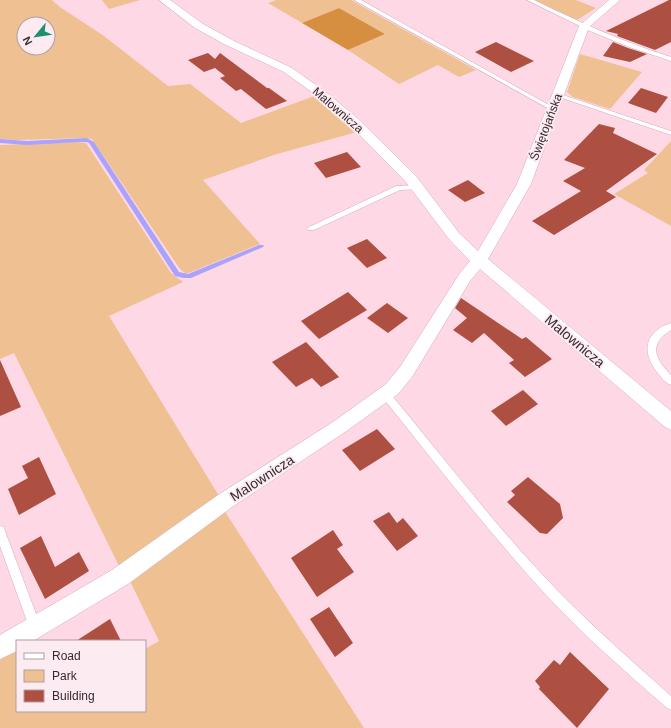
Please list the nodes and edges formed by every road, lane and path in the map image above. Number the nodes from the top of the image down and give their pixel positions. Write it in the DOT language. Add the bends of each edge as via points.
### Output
graph roads {
  1 [pos="164,0"];
  2 [pos="357,0"];
  3 [pos="530,0"];
  4 [pos="615,0"];
  5 [pos="584,26"];
  6 [pos="671,59"];
  7 [pos="558,95"];
  8 [pos="553,109"];
  9 [pos="671,133"];
  10 [pos="418,187"];
  11 [pos="311,228"];
  12 [pos="479,260"];
  13 [pos="671,326"];
  14 [pos="671,381"];
  15 [pos="386,394"];
  16 [pos="671,422"];
  17 [pos="0,531"];
  18 [pos="35,628"];
  19 [pos="0,648"];
  20 [pos="671,704"];
  1 -- 10 [label="street, Malownicza" via="213,34 288,70 307,83 353,121"];
  2 -- 8 [label="lane"];
  3 -- 5 [label="lane"];
  4 -- 5 [label="street, Świętojańska"];
  5 -- 6 [label="lane" via="631,46"];
  5 -- 7 [label="street, Świętojańska"];
  7 -- 8 [label="street, Świętojańska"];
  7 -- 9 [label="lane"];
  8 -- 12 [label="street, Świętojańska" via="524,184"];
  10 -- 11 [label="lane" via="399,188"];
  10 -- 12 [label="street, Malownicza" via="454,236"];
  12 -- 15 [label="street, Malownicza" via="464,277 406,372"];
  12 -- 16 [label="street, Malownicza"];
  13 -- 14 [label="lane" via="656,336 651,344 656,364"];
  15 -- 18 [label="street, Malownicza" via="225,501 120,577"];
  15 -- 20 [label="lane" via="497,531 551,592"];
  17 -- 18 [label="lane"];
  18 -- 19 [label="street, Malownicza"];
}
